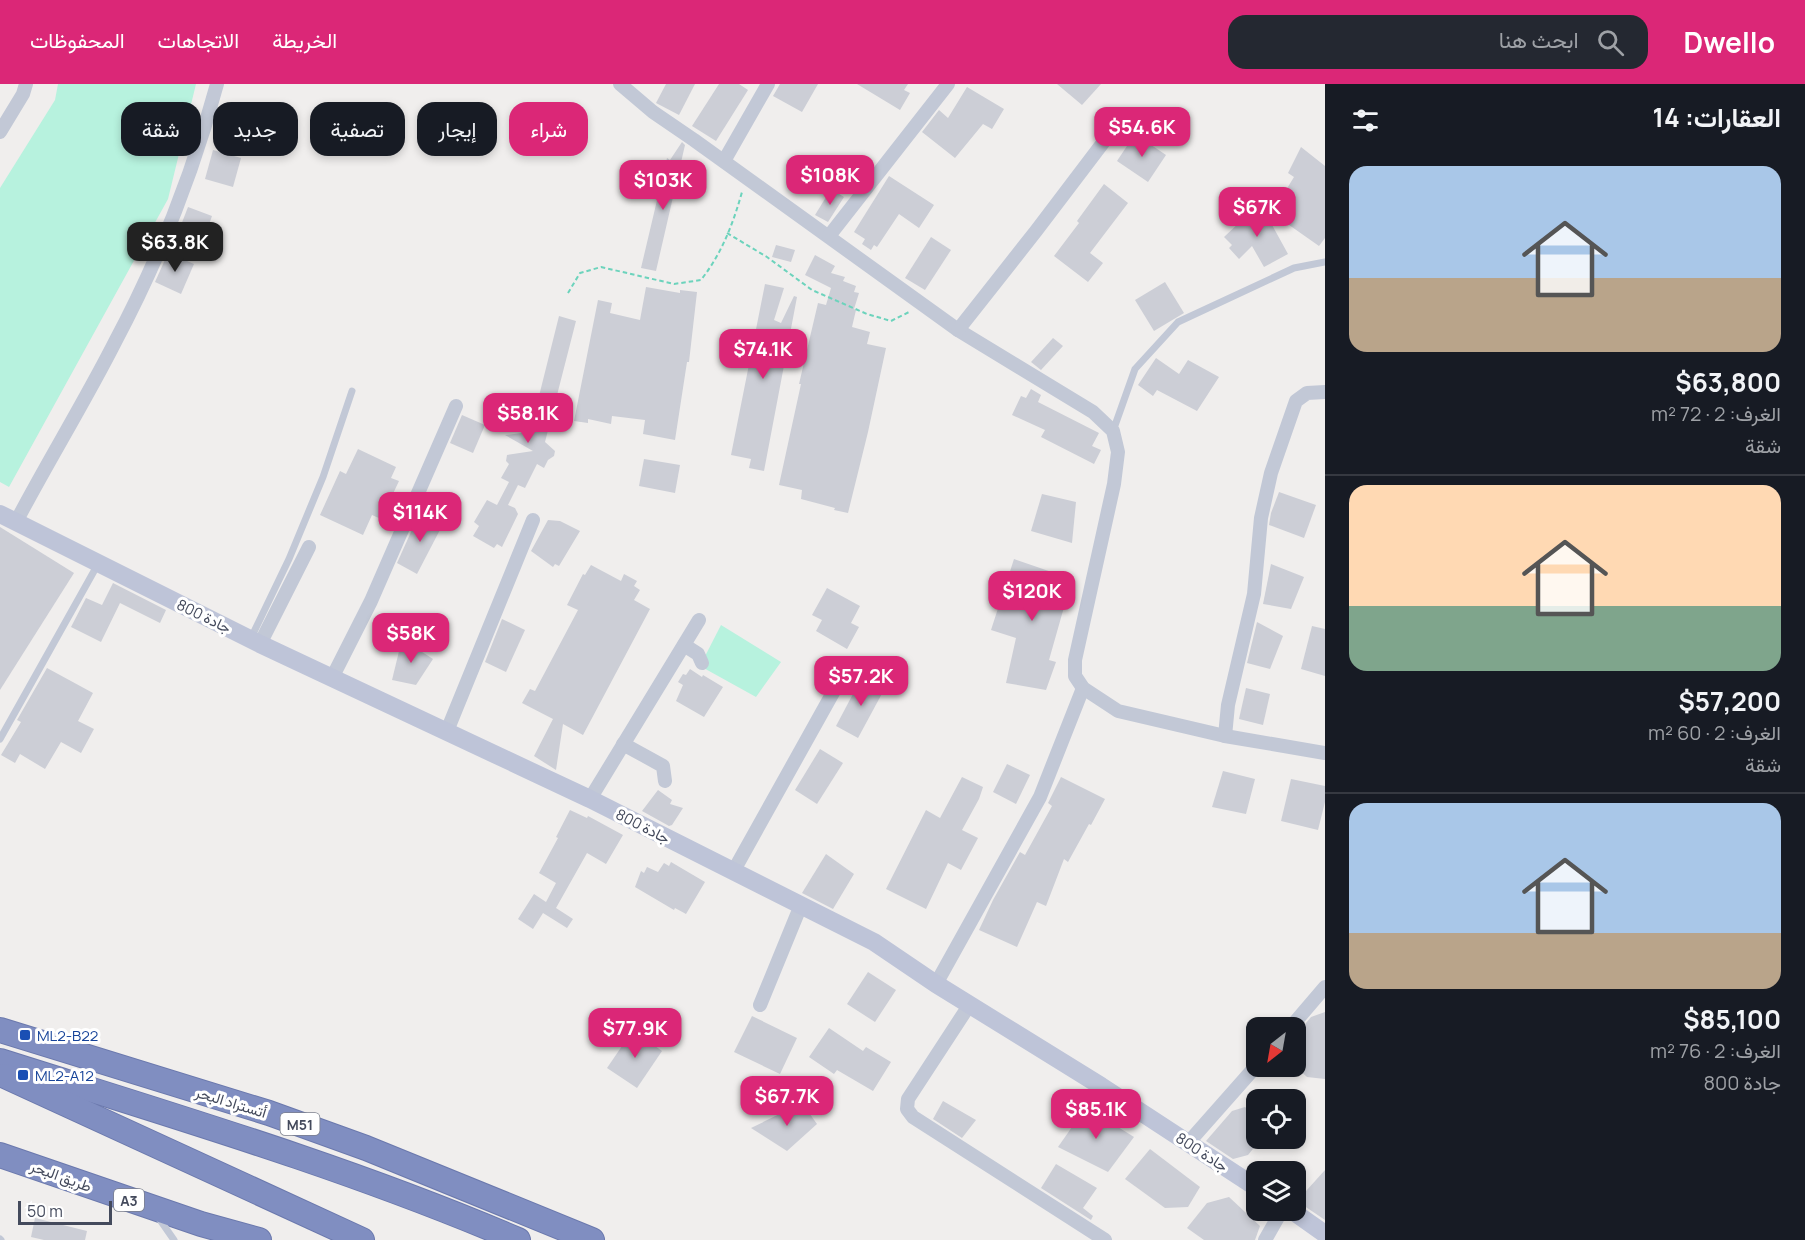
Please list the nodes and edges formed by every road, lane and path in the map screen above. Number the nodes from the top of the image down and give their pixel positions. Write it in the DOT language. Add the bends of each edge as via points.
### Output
graph roads {
  1 [pos="26,84"];
  2 [pos="217,84"];
  3 [pos="620,84"];
  4 [pos="768,84"];
  5 [pos="948,84"];
  6 [pos="1120,119"];
  7 [pos="0,132"];
  8 [pos="724,161"];
  9 [pos="746,177"];
  10 [pos="727,233"];
  11 [pos="828,236"];
  12 [pos="1325,262"];
  13 [pos="568,293"];
  14 [pos="916,308"];
  15 [pos="958,330"];
  16 [pos="352,391"];
  17 [pos="1325,392"];
  18 [pos="456,406"];
  19 [pos="1113,431"];
  20 [pos="4,516"];
  21 [pos="533,520"];
  22 [pos="309,547"];
  23 [pos="98,564"];
  24 [pos="699,620"];
  25 [pos="255,641"];
  26 [pos="684,645"];
  27 [pos="702,663"];
  28 [pos="837,674"];
  29 [pos="332,678"];
  30 [pos="1083,688"];
  31 [pos="447,731"];
  32 [pos="1225,736"];
  33 [pos="0,739"];
  34 [pos="623,744"];
  35 [pos="1325,753"];
  36 [pos="665,781"];
  37 [pos="590,799"];
  38 [pos="733,872"];
  39 [pos="801,905"];
  40 [pos="936,984"];
  41 [pos="1325,987"];
  42 [pos="970,1004"];
  43 [pos="760,1005"];
  44 [pos="1299,1017"];
  45 [pos="0,1030"];
  46 [pos="0,1061"];
  47 [pos="0,1074"];
  48 [pos="1246,1077"];
  49 [pos="1188,1143"];
  50 [pos="0,1155"];
  51 [pos="1246,1181"];
  52 [pos="151,1208"];
  53 [pos="1276,1221"];
  54 [pos="1306,1221"];
  55 [pos="1325,1234"];
  56 [pos="174,1240"];
  57 [pos="259,1240"];
  58 [pos="362,1240"];
  59 [pos="518,1240"];
  60 [pos="592,1240"];
  61 [pos="1106,1240"];
  62 [pos="1265,1240"];
  1 -- 7 [label="street"];
  2 -- 20 [label="street" via="175,213 116,342"];
  3 -- 8 [label="street"];
  4 -- 8 [label="street"];
  5 -- 11 [label="street"];
  6 -- 15 [label="street"];
  8 -- 9 [label="street"];
  9 -- 10 [label="path"];
  9 -- 11 [label="street"];
  10 -- 13 [label="path" via="717,259 701,280 674,284 602,267 580,273"];
  10 -- 14 [label="path" via="812,290 867,314 891,321"];
  11 -- 15 [label="street"];
  12 -- 19 [label="lane" via="1294,268 1178,322 1135,369"];
  15 -- 19 [label="street" via="1093,412"];
  16 -- 25 [label="lane" via="319,487"];
  17 -- 32 [label="street" via="1306,393 1296,401 1271,473 1261,518 1254,594 1228,705"];
  18 -- 29 [label="street" via="371,601"];
  19 -- 30 [label="street" via="1118,452 1114,484 1075,660 1075,676"];
  20 -- 23 [label="main road, جادة 800"];
  21 -- 31 [label="street"];
  22 -- 25 [label="street"];
  23 -- 25 [label="main road, جادة 800"];
  23 -- 33 [label="lane"];
  24 -- 26 [label="street"];
  25 -- 29 [label="main road, جادة 800"];
  26 -- 27 [label="street" via="698,654"];
  26 -- 34 [label="street"];
  28 -- 38 [label="street" via="835,689"];
  29 -- 31 [label="main road, جادة 800"];
  30 -- 32 [label="street" via="1118,711"];
  30 -- 40 [label="street" via="1040,797"];
  31 -- 37 [label="main road, جادة 800"];
  32 -- 35 [label="street"];
  34 -- 36 [label="street" via="663,766"];
  34 -- 37 [label="street"];
  37 -- 38 [label="main road, جادة 800"];
  38 -- 39 [label="main road, جادة 800"];
  39 -- 40 [label="main road, جادة 800" via="874,942"];
  39 -- 43 [label="street"];
  40 -- 42 [label="main road, جادة 800"];
  41 -- 44 [label="street"];
  42 -- 49 [label="main road, جادة 800"];
  42 -- 61 [label="street" via="912,1093 907,1109"];
  45 -- 60 [label="highway, أتستراد البحر / M51" via="269,1113 418,1168"];
  46 -- 59 [label="highway, أتستراد البحر / M51" via="439,1206"];
  47 -- 58 [label="highway"];
  48 -- 49 [label="street"];
  49 -- 51 [label="main road, جادة 800"];
  50 -- 52 [label="highway, طريق البحر / A3"];
  52 -- 56 [label="lane"];
  52 -- 57 [label="highway, طريق البحر / A3"];
  53 -- 62 [label="street"];
  54 -- 55 [label="main road"];
}
